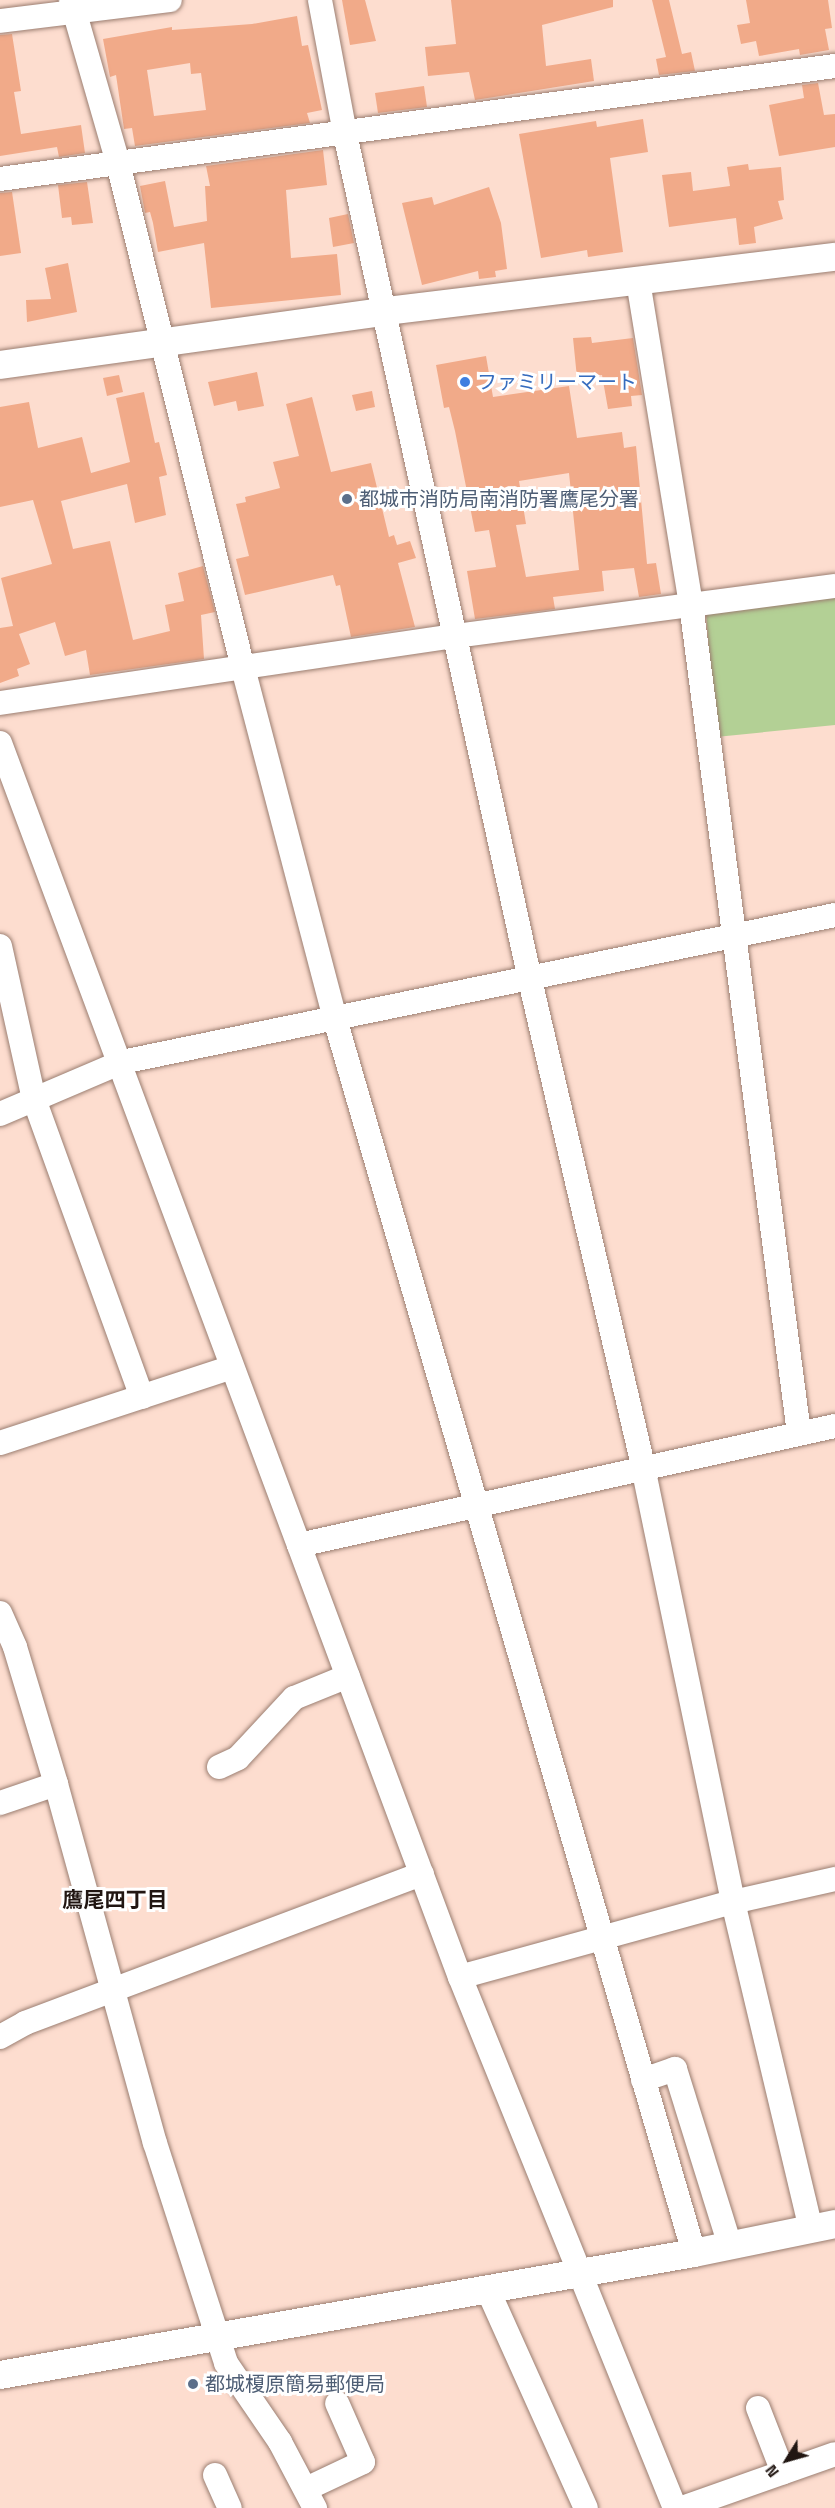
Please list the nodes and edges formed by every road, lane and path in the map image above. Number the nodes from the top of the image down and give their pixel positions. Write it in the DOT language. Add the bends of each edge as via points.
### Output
graph roads {
  1 [pos="170,0"];
  2 [pos="320,0"];
  3 [pos="73,6"];
  4 [pos="0,21"];
  5 [pos="835,66"];
  6 [pos="345,134"];
  7 [pos="118,163"];
  8 [pos="0,179"];
  9 [pos="835,257"];
  10 [pos="638,281"];
  11 [pos="387,311"];
  12 [pos="163,342"];
  13 [pos="0,365"];
  14 [pos="835,586"];
  15 [pos="691,604"];
  16 [pos="455,636"];
  17 [pos="243,668"];
  18 [pos="0,703"];
  19 [pos="0,743"];
  20 [pos="835,915"];
  21 [pos="735,938"];
  22 [pos="0,946"];
  23 [pos="3,971"];
  24 [pos="530,980"];
  25 [pos="335,1019"];
  26 [pos="122,1062"];
  27 [pos="34,1099"];
  28 [pos="0,1114"];
  29 [pos="232,1367"];
  30 [pos="142,1397"];
  31 [pos="835,1426"];
  32 [pos="799,1433"];
  33 [pos="0,1443"];
  34 [pos="643,1467"];
  35 [pos="478,1506"];
  36 [pos="299,1545"];
  37 [pos="0,1613"];
  38 [pos="8,1651"];
  39 [pos="348,1676"];
  40 [pos="219,1767"];
  41 [pos="56,1784"];
  42 [pos="0,1803"];
  43 [pos="422,1874"];
  44 [pos="835,1879"];
  45 [pos="733,1902"];
  46 [pos="601,1937"];
  47 [pos="460,1977"];
  48 [pos="113,1992"];
  49 [pos="0,2037"];
  50 [pos="643,2080"];
  51 [pos="823,2227"];
  52 [pos="729,2246"];
  53 [pos="694,2253"];
  54 [pos="579,2272"];
  55 [pos="487,2288"];
  56 [pos="219,2336"];
  57 [pos="0,2375"];
  58 [pos="337,2403"];
  59 [pos="758,2408"];
  60 [pos="835,2454"];
  61 [pos="783,2472"];
  62 [pos="215,2475"];
  63 [pos="311,2498"];
  64 [pos="230,2508"];
  65 [pos="586,2508"];
  66 [pos="675,2508"];
  67 [pos="682,2508"];
  1 -- 3 [label="street"];
  2 -- 6 [label="street"];
  3 -- 4 [label="street"];
  3 -- 7 [label="street"];
  5 -- 6 [label="street"];
  6 -- 7 [label="street"];
  6 -- 11 [label="street"];
  7 -- 8 [label="street"];
  7 -- 12 [label="street"];
  9 -- 10 [label="street"];
  10 -- 11 [label="street"];
  10 -- 15 [label="street"];
  11 -- 12 [label="street"];
  11 -- 16 [label="street"];
  12 -- 13 [label="street"];
  12 -- 17 [label="street"];
  14 -- 15 [label="street"];
  15 -- 16 [label="street"];
  15 -- 21 [label="street"];
  16 -- 17 [label="street"];
  16 -- 24 [label="street"];
  17 -- 18 [label="street"];
  17 -- 25 [label="street"];
  19 -- 26 [label="street"];
  20 -- 21 [label="street"];
  21 -- 24 [label="street"];
  21 -- 32 [label="street"];
  22 -- 23 [label="street"];
  23 -- 27 [label="street"];
  24 -- 25 [label="street"];
  24 -- 34 [label="street"];
  25 -- 26 [label="street"];
  25 -- 35 [label="street"];
  26 -- 27 [label="street"];
  26 -- 29 [label="street"];
  27 -- 28 [label="street"];
  27 -- 30 [label="street"];
  29 -- 30 [label="street"];
  29 -- 36 [label="street"];
  30 -- 33 [label="street"];
  31 -- 32 [label="street"];
  32 -- 34 [label="street"];
  34 -- 35 [label="street"];
  34 -- 45 [label="street"];
  35 -- 36 [label="street"];
  35 -- 46 [label="street"];
  36 -- 39 [label="street"];
  37 -- 38 [label="street"];
  38 -- 41 [label="street"];
  39 -- 40 [label="street" via="294,1698 238,1758"];
  39 -- 43 [label="street"];
  41 -- 42 [label="street"];
  41 -- 48 [label="street"];
  43 -- 47 [label="street"];
  43 -- 48 [label="street"];
  44 -- 45 [label="street"];
  45 -- 46 [label="street"];
  45 -- 51 [label="street"];
  46 -- 47 [label="street"];
  46 -- 50 [label="street"];
  47 -- 54 [label="street"];
  48 -- 49 [label="street"];
  48 -- 56 [label="street" via="155,2143"];
  50 -- 52 [label="street" via="675,2069"];
  50 -- 53 [label="street"];
  51 -- 52 [label="street"];
  52 -- 53 [label="street"];
  53 -- 54 [label="street"];
  54 -- 55 [label="street"];
  54 -- 66 [label="street"];
  55 -- 56 [label="street"];
  55 -- 65 [label="street"];
  56 -- 57 [label="street"];
  56 -- 63 [label="street" via="226,2363"];
  58 -- 63 [label="street" via="363,2462"];
  59 -- 61 [label="street"];
  60 -- 61 [label="street"];
  61 -- 67 [label="street"];
  62 -- 64 [label="street"];
}
